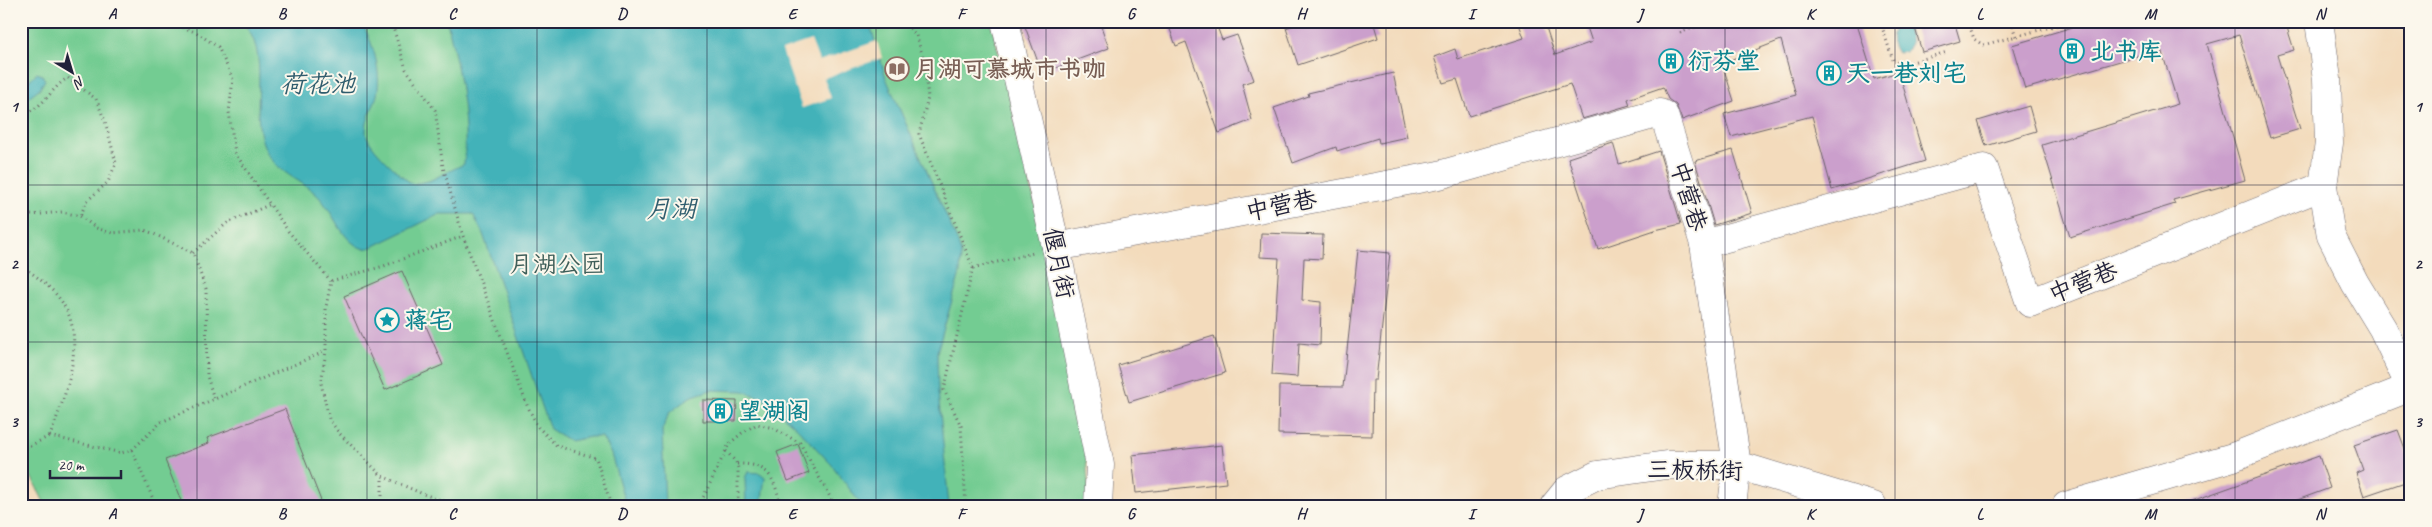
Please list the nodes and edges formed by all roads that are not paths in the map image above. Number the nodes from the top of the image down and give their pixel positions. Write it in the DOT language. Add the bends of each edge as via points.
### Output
graph roads {
  1 [pos="1004,21"];
  2 [pos="2319,21"];
  3 [pos="2323,186"];
  4 [pos="1704,244"];
  5 [pos="1048,249"];
  6 [pos="2410,388"];
  7 [pos="1737,465"];
  8 [pos="2139,496"];
  9 [pos="1098,506"];
  10 [pos="1554,506"];
  11 [pos="1732,506"];
  12 [pos="1873,506"];
  13 [pos="2066,506"];
  1 -- 5 [label="street, 偃月街"];
  2 -- 3 [label="street" via="2327,79 2330,142"];
  3 -- 4 [label="street, 中营巷" via="2030,303 1984,168"];
  3 -- 6 [label="street" via="2332,236 2383,329"];
  4 -- 5 [label="street, 中营巷" via="1664,114 1660,113 1439,175"];
  4 -- 7 [label="street"];
  5 -- 9 [label="street, 偃月街" via="1100,465"];
  6 -- 8 [label="street"];
  7 -- 10 [label="street, 三板桥街" via="1666,465 1597,475 1567,490"];
  7 -- 11 [label="street"];
  7 -- 12 [label="street, 三板桥街"];
  8 -- 13 [label="street"];
}
